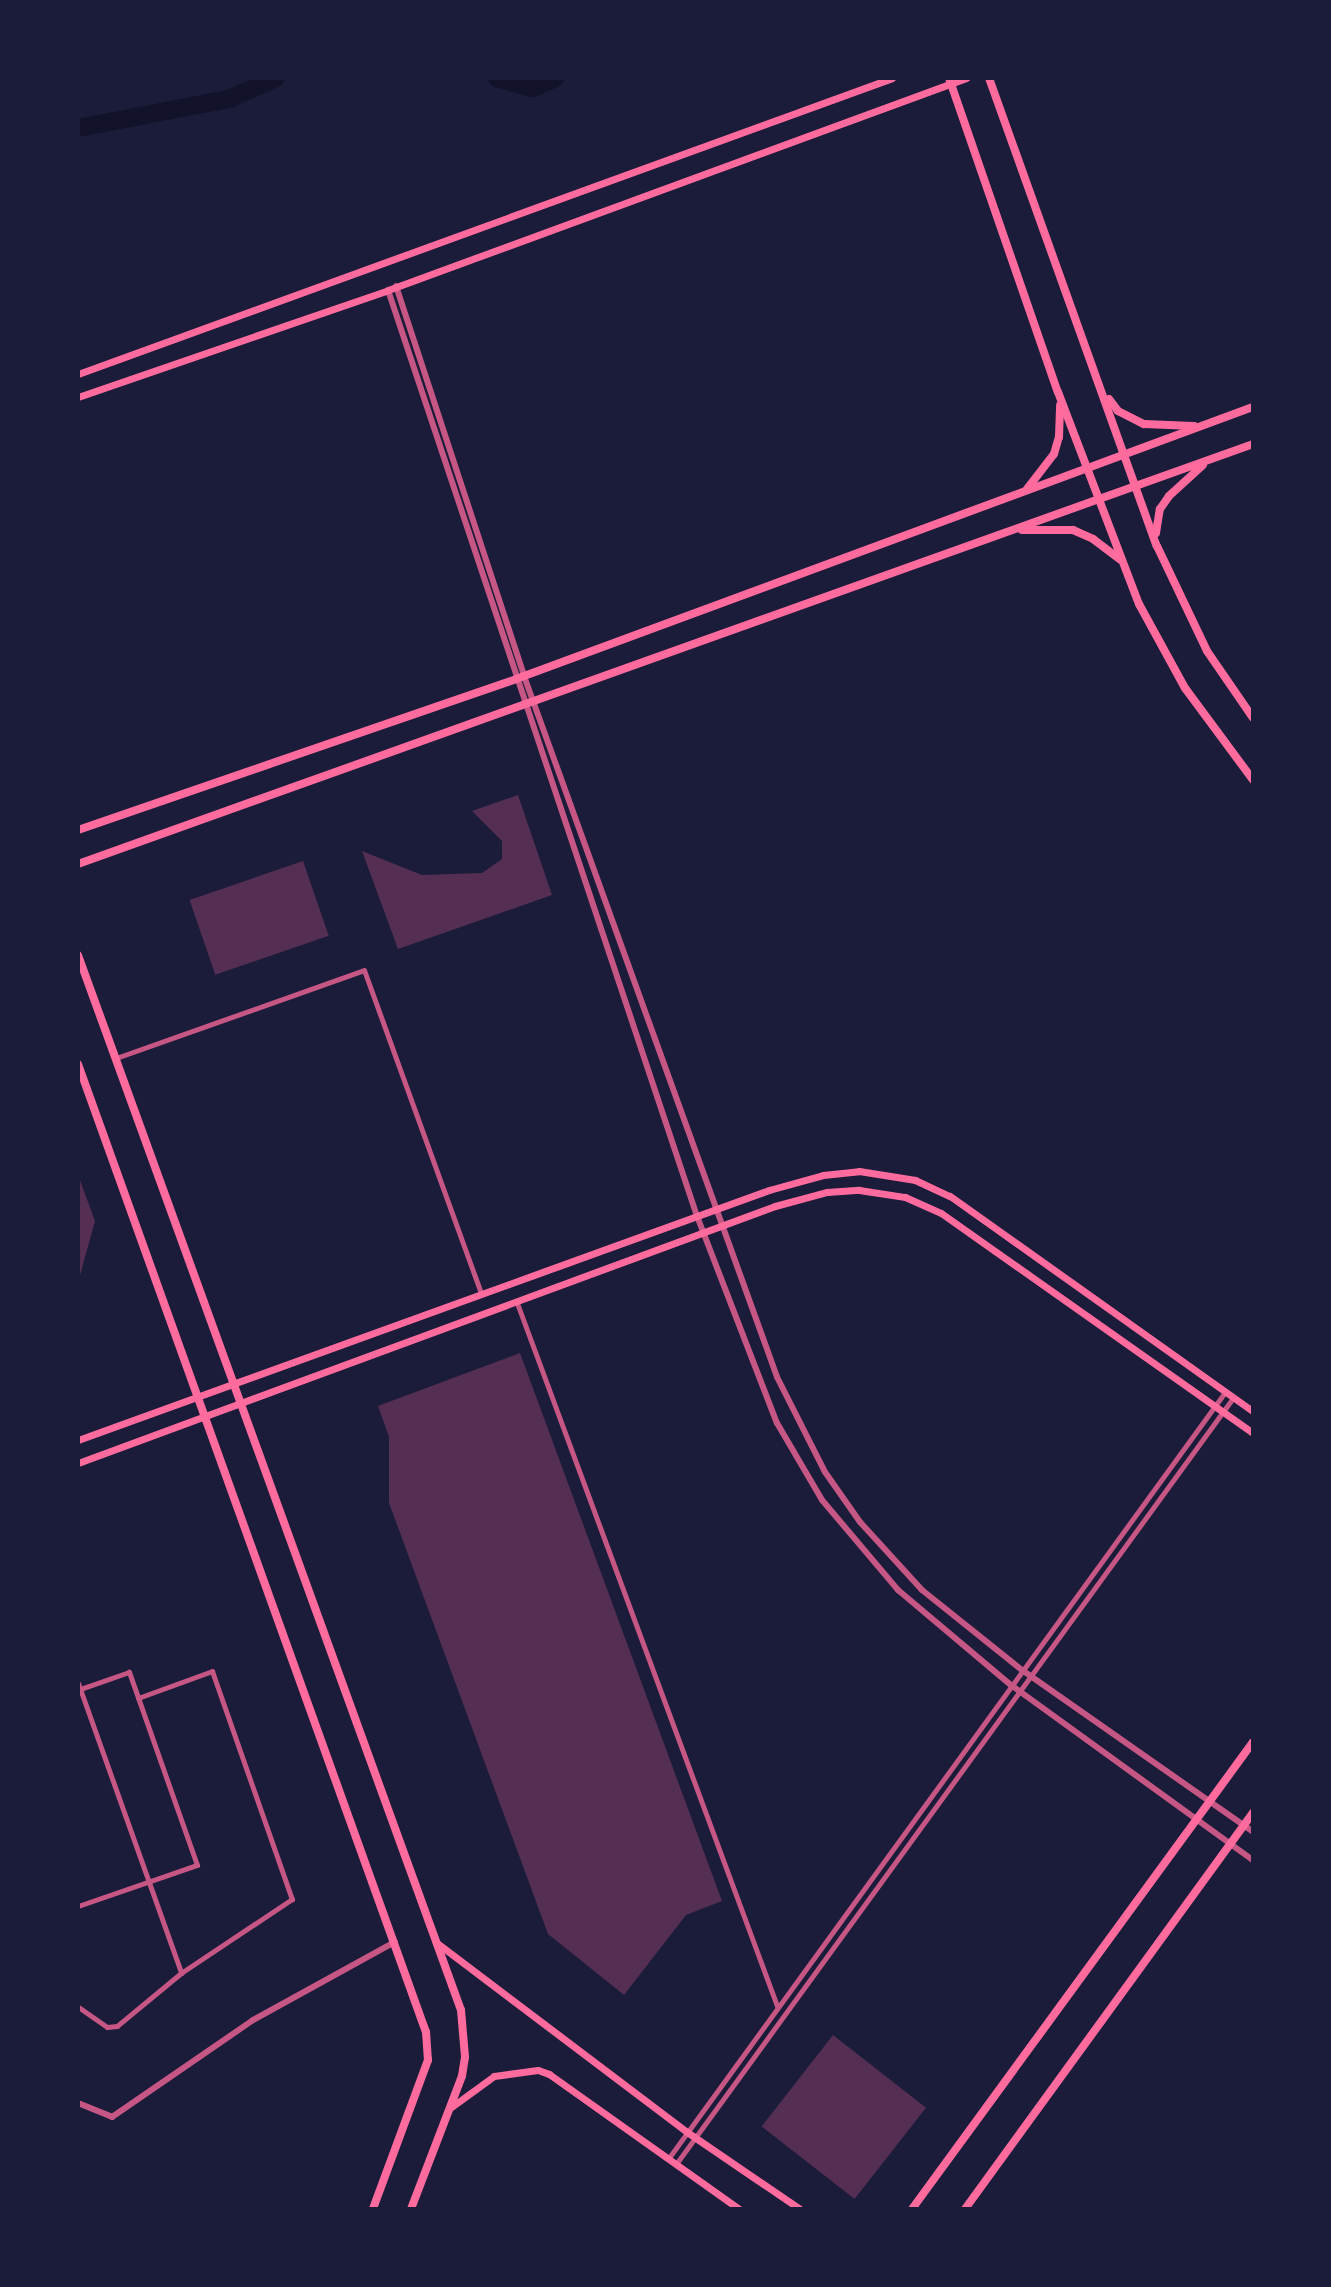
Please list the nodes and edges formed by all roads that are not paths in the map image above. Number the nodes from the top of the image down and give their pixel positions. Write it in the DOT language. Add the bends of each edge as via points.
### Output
graph roads {
  1 [pos="892,78"];
  2 [pos="966,78"];
  3 [pos="989,78"];
  4 [pos="950,81"];
  5 [pos="392,288"];
  6 [pos="78,374"];
  7 [pos="1102,388"];
  8 [pos="1058,392"];
  9 [pos="78,397"];
  10 [pos="1253,407"];
  11 [pos="1203,425"];
  12 [pos="1253,444"];
  13 [pos="1125,455"];
  14 [pos="1211,459"];
  15 [pos="1087,471"];
  16 [pos="1136,488"];
  17 [pos="1024,493"];
  18 [pos="1098,500"];
  19 [pos="1010,531"];
  20 [pos="1157,546"];
  21 [pos="1122,561"];
  22 [pos="520,677"];
  23 [pos="530,701"];
  24 [pos="1253,718"];
  25 [pos="1253,780"];
  26 [pos="78,830"];
  27 [pos="78,864"];
  28 [pos="78,955"];
  29 [pos="116,1058"];
  30 [pos="78,1064"];
  31 [pos="716,1208"];
  32 [pos="697,1216"];
  33 [pos="723,1226"];
  34 [pos="704,1233"];
  35 [pos="481,1293"];
  36 [pos="517,1303"];
  37 [pos="232,1382"];
  38 [pos="1225,1392"];
  39 [pos="195,1396"];
  40 [pos="1233,1398"];
  41 [pos="241,1405"];
  42 [pos="1214,1406"];
  43 [pos="1253,1411"];
  44 [pos="1223,1412"];
  45 [pos="204,1420"];
  46 [pos="1253,1433"];
  47 [pos="78,1440"];
  48 [pos="78,1463"];
  49 [pos="1022,1670"];
  50 [pos="1030,1675"];
  51 [pos="1011,1685"];
  52 [pos="79,1686"];
  53 [pos="1019,1690"];
  54 [pos="138,1698"];
  55 [pos="1253,1742"];
  56 [pos="1211,1800"];
  57 [pos="1253,1813"];
  58 [pos="1198,1819"];
  59 [pos="1244,1825"];
  60 [pos="1253,1832"];
  61 [pos="1230,1843"];
  62 [pos="1253,1860"];
  63 [pos="149,1882"];
  64 [pos="78,1906"];
  65 [pos="395,1942"];
  66 [pos="436,1942"];
  67 [pos="181,1973"];
  68 [pos="78,2007"];
  69 [pos="778,2007"];
  70 [pos="78,2103"];
  71 [pos="450,2108"];
  72 [pos="687,2132"];
  73 [pos="696,2137"];
  74 [pos="668,2159"];
  75 [pos="676,2164"];
  76 [pos="914,2207"];
  77 [pos="373,2209"];
  78 [pos="411,2209"];
  79 [pos="739,2209"];
  80 [pos="800,2209"];
  81 [pos="906,2209"];
  82 [pos="965,2209"];
  1 -- 6 [label="main road"];
  2 -- 4 [label="main road"];
  3 -- 7 [label="main road"];
  4 -- 5 [label="main road"];
  4 -- 8 [label="main road"];
  5 -- 9 [label="main road"];
  5 -- 22 [label="street"];
  7 -- 11 [label="main road" via="1118,411 1133,420 1163,427"];
  7 -- 13 [label="main road"];
  8 -- 15 [label="main road"];
  8 -- 17 [label="main road" via="1061,416 1054,454"];
  10 -- 11 [label="main road"];
  11 -- 13 [label="main road"];
  12 -- 14 [label="main road"];
  13 -- 15 [label="main road"];
  13 -- 16 [label="main road"];
  14 -- 16 [label="main road"];
  14 -- 20 [label="main road" via="1181,482 1160,509"];
  15 -- 17 [label="main road"];
  15 -- 18 [label="main road"];
  16 -- 18 [label="main road"];
  16 -- 20 [label="main road"];
  17 -- 22 [label="main road"];
  18 -- 19 [label="main road"];
  18 -- 21 [label="main road"];
  19 -- 21 [label="main road" via="1073,530"];
  19 -- 23 [label="main road"];
  20 -- 24 [label="main road" via="1207,651"];
  21 -- 25 [label="main road" via="1145,617 1185,688"];
  22 -- 23 [label="street"];
  22 -- 26 [label="main road"];
  23 -- 27 [label="main road"];
  23 -- 31 [label="street"];
  23 -- 32 [label="street"];
  28 -- 29 [label="main road"];
  29 -- 35 [label="street" via="364,970"];
  29 -- 37 [label="main road"];
  30 -- 39 [label="main road"];
  31 -- 32 [label="main road"];
  31 -- 33 [label="street"];
  31 -- 38 [label="main road" via="838,1172 915,1180 950,1196"];
  32 -- 34 [label="street"];
  32 -- 35 [label="main road"];
  33 -- 34 [label="main road"];
  33 -- 42 [label="main road" via="827,1192 859,1190 905,1197 941,1213"];
  33 -- 49 [label="street" via="777,1377 825,1472 909,1578"];
  34 -- 36 [label="main road"];
  34 -- 51 [label="street" via="777,1423 822,1500 898,1590"];
  35 -- 37 [label="main road"];
  36 -- 41 [label="main road"];
  36 -- 69 [label="street"];
  37 -- 39 [label="main road"];
  37 -- 41 [label="main road"];
  38 -- 40 [label="main road"];
  38 -- 42 [label="street"];
  39 -- 45 [label="main road"];
  39 -- 47 [label="main road"];
  40 -- 43 [label="main road"];
  40 -- 44 [label="street"];
  41 -- 45 [label="main road"];
  41 -- 66 [label="main road"];
  42 -- 44 [label="main road"];
  42 -- 49 [label="street"];
  44 -- 46 [label="main road"];
  44 -- 50 [label="street"];
  45 -- 48 [label="main road"];
  45 -- 65 [label="main road"];
  49 -- 50 [label="street"];
  49 -- 51 [label="street"];
  50 -- 53 [label="street"];
  50 -- 56 [label="street"];
  51 -- 53 [label="street"];
  51 -- 69 [label="street"];
  52 -- 54 [label="street" via="129,1672"];
  52 -- 63 [label="street"];
  53 -- 58 [label="street"];
  53 -- 73 [label="street"];
  54 -- 63 [label="street" via="197,1865"];
  54 -- 67 [label="street" via="212,1671 292,1899"];
  55 -- 56 [label="main road"];
  56 -- 58 [label="main road"];
  56 -- 59 [label="street"];
  57 -- 59 [label="main road"];
  58 -- 61 [label="street"];
  58 -- 76 [label="main road"];
  59 -- 60 [label="street"];
  59 -- 61 [label="main road"];
  61 -- 62 [label="street"];
  61 -- 82 [label="main road"];
  63 -- 64 [label="street"];
  63 -- 67 [label="street"];
  65 -- 70 [label="street" via="253,2020 112,2117"];
  65 -- 77 [label="main road" via="426,2032 428,2060"];
  66 -- 71 [label="main road" via="461,2010 465,2057"];
  66 -- 72 [label="main road"];
  67 -- 68 [label="street" via="117,2026 107,2027"];
  69 -- 72 [label="street"];
  71 -- 74 [label="main road" via="494,2076 538,2070"];
  71 -- 78 [label="main road"];
  72 -- 73 [label="main road"];
  72 -- 74 [label="street"];
  73 -- 75 [label="street"];
  73 -- 80 [label="main road"];
  74 -- 75 [label="main road"];
  75 -- 79 [label="main road"];
  76 -- 81 [label="main road"];
}
